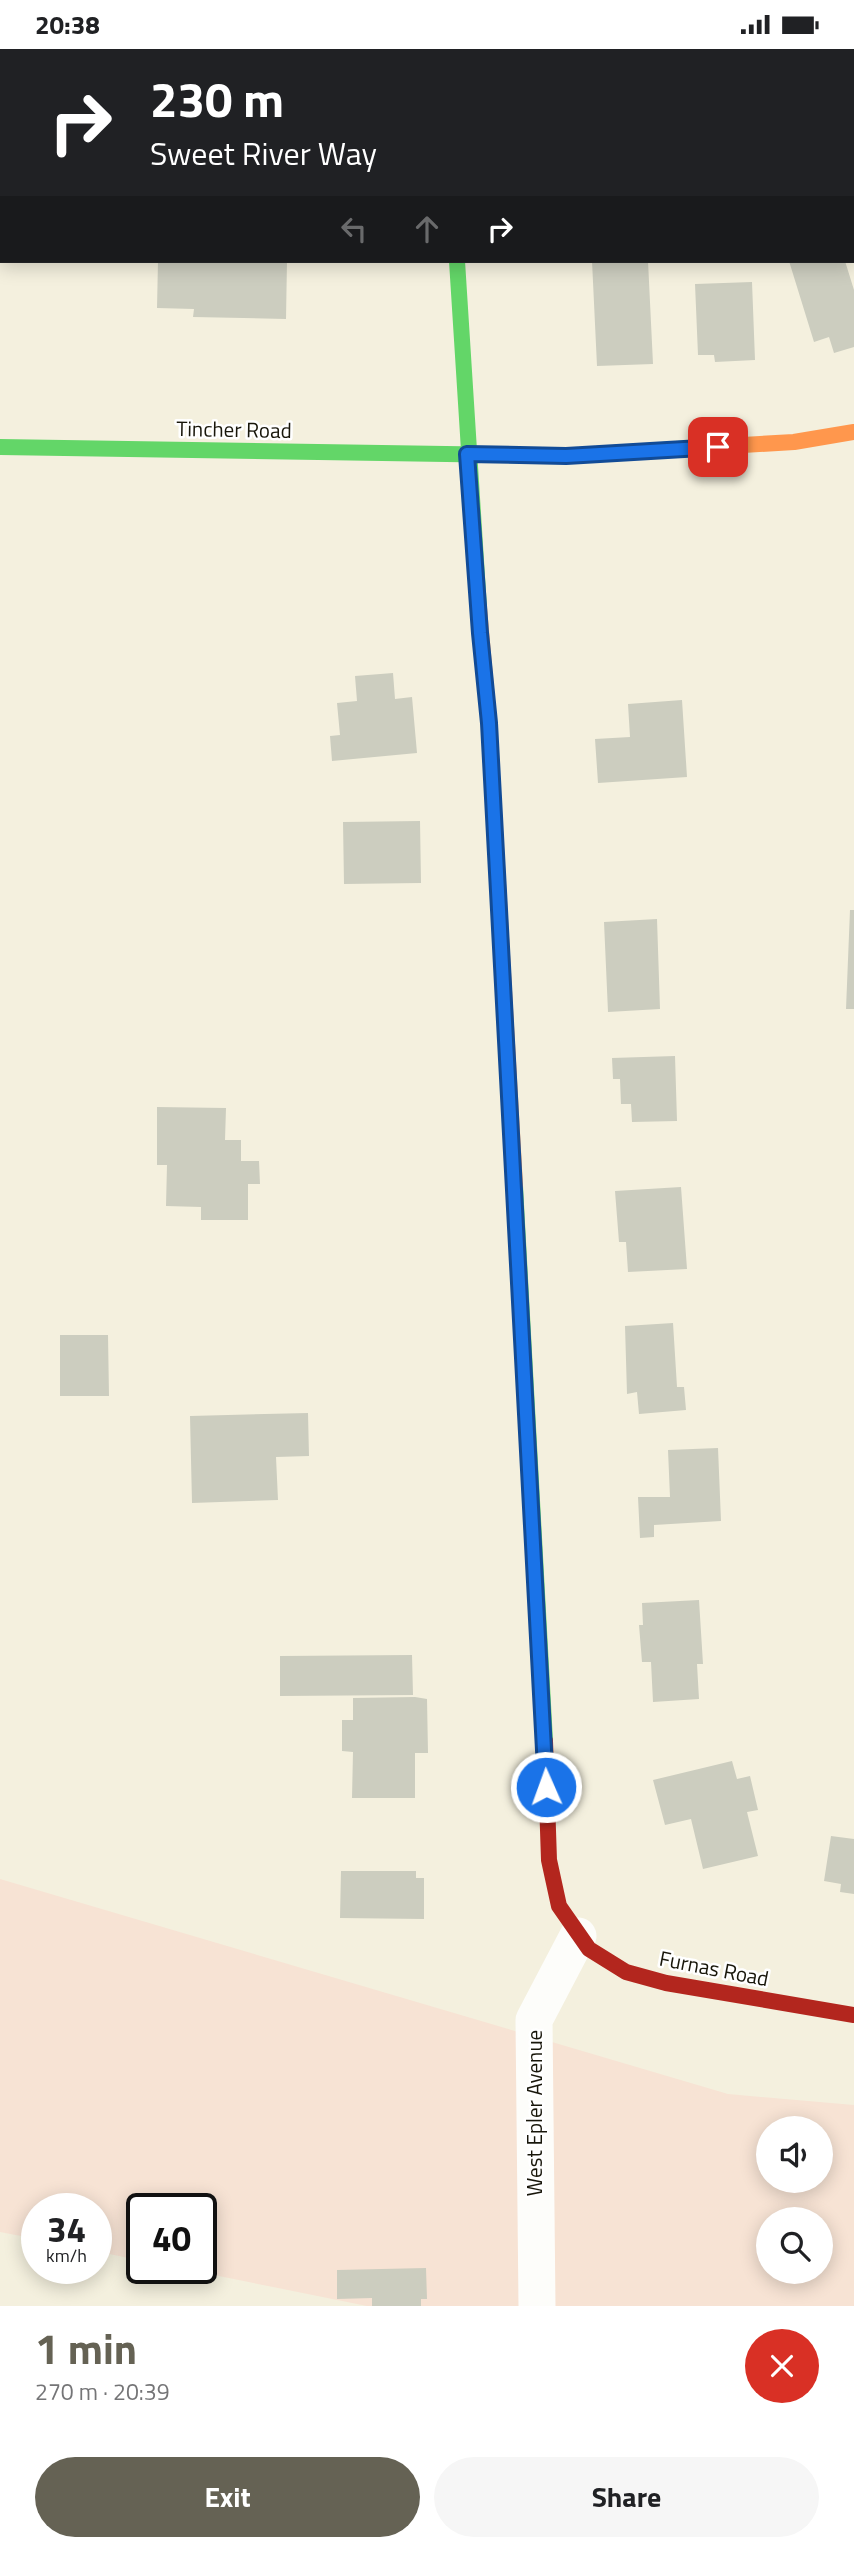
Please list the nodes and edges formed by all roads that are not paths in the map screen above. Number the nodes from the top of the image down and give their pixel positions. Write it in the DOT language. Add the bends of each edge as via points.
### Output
graph roads {
  1 [pos="457,263"];
  2 [pos="854,432"];
  3 [pos="0,447"];
  4 [pos="467,454"];
  5 [pos="578,1936"];
  6 [pos="854,2015"];
  7 [pos="537,2306"];
  1 -- 4 [label="street"];
  2 -- 4 [label="street, Tincher Road" via="794,442 566,456"];
  3 -- 4 [label="street, Tincher Road"];
  4 -- 5 [label="street" via="490,737 549,1860 559,1906"];
  5 -- 6 [label="street, Furnas Road" via="589,1949 626,1972"];
  5 -- 7 [label="street, West Epler Avenue" via="534,2020"];
}
